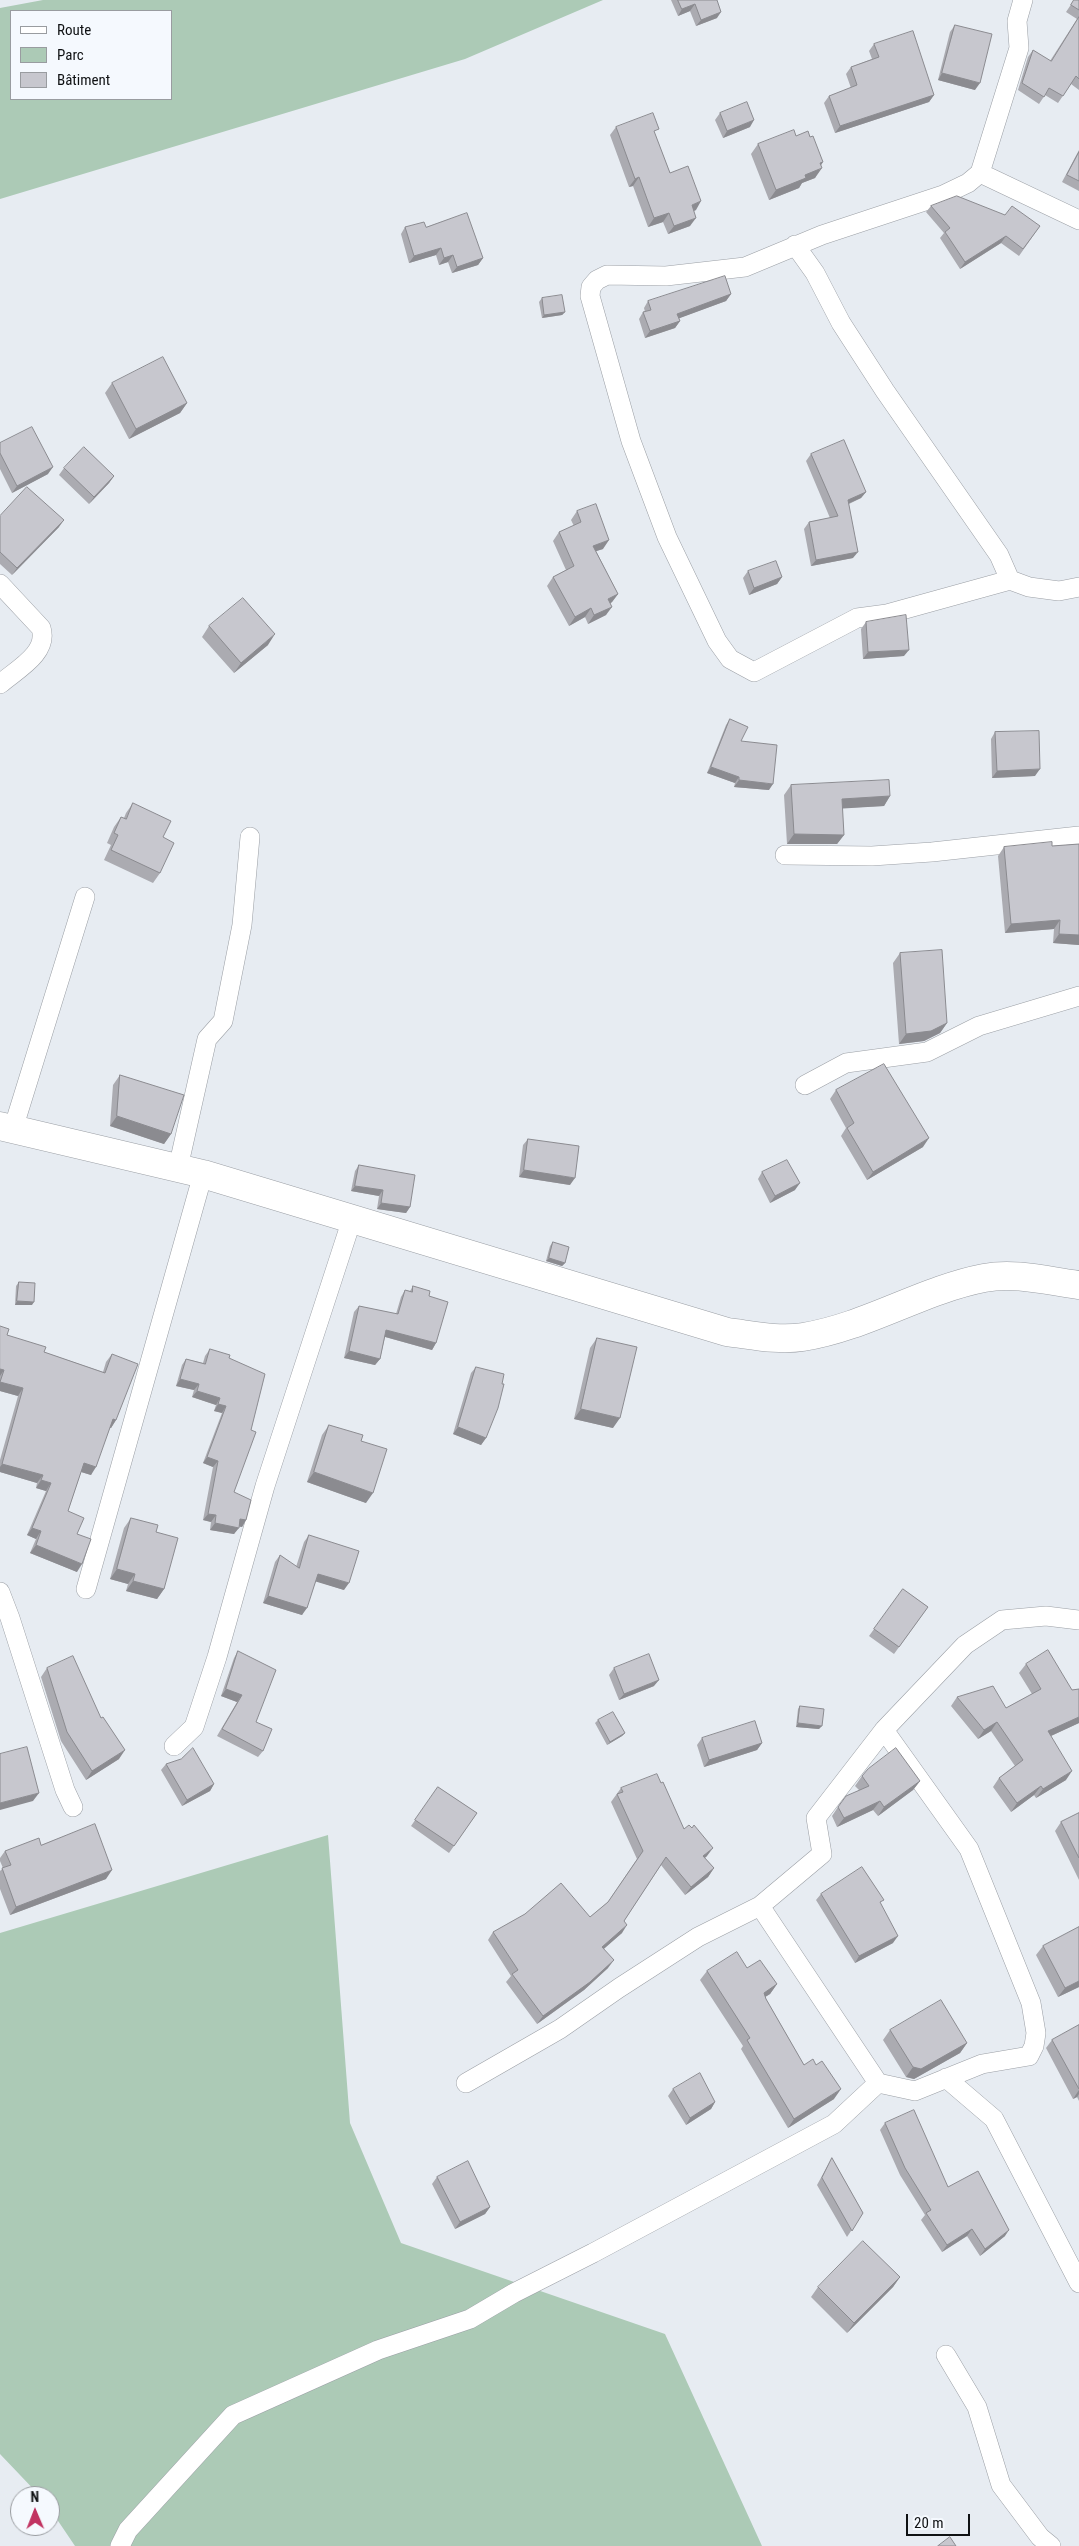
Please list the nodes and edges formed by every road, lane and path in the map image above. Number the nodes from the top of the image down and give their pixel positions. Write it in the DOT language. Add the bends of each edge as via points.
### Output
graph roads {
  1 [pos="1024,0"];
  2 [pos="980,173"];
  3 [pos="1079,220"];
  4 [pos="795,245"];
  5 [pos="1010,580"];
  6 [pos="0,584"];
  7 [pos="1079,587"];
  8 [pos="0,684"];
  9 [pos="1079,836"];
  10 [pos="250,837"];
  11 [pos="785,855"];
  12 [pos="85,897"];
  13 [pos="1079,996"];
  14 [pos="805,1085"];
  15 [pos="7,1127"];
  16 [pos="191,1171"];
  17 [pos="352,1219"];
  18 [pos="1079,1285"];
  19 [pos="86,1589"];
  20 [pos="0,1592"];
  21 [pos="1079,1620"];
  22 [pos="884,1730"];
  23 [pos="174,1746"];
  24 [pos="73,1806"];
  25 [pos="760,1906"];
  26 [pos="946,2078"];
  27 [pos="466,2083"];
  28 [pos="878,2083"];
  29 [pos="1079,2283"];
  30 [pos="946,2355"];
  31 [pos="120,2546"];
  32 [pos="1051,2546"];
  1 -- 2 [label="street" via="1017,21 1018,48"];
  2 -- 3 [label="street"];
  2 -- 4 [label="street" via="943,195"];
  4 -- 5 [label="street" via="885,392 999,555"];
  4 -- 5 [label="street" via="745,267 666,276 607,275 591,287 593,307 645,481 667,537 717,641 730,659 754,672 857,618 887,614"];
  5 -- 7 [label="street" via="1029,587 1059,590"];
  6 -- 8 [label="street" via="41,628 43,635 42,645 36,653"];
  9 -- 11 [label="street" via="872,856"];
  10 -- 16 [label="street" via="242,925 223,1021 207,1039"];
  12 -- 15 [label="street"];
  13 -- 14 [label="street" via="979,1026 927,1052 846,1063"];
  15 -- 16 [label="street"];
  16 -- 17 [label="street"];
  16 -- 19 [label="street"];
  17 -- 18 [label="street" via="727,1332 766,1337 802,1337 838,1328 986,1278 1016,1276"];
  17 -- 23 [label="street" via="266,1486 194,1727"];
  20 -- 24 [label="street"];
  21 -- 22 [label="street" via="1046,1616 1002,1620 965,1645"];
  22 -- 25 [label="street" via="816,1818 822,1854"];
  22 -- 26 [label="street" via="969,1849 1034,2017 1036,2033 1029,2056 982,2064"];
  25 -- 27 [label="street" via="698,1937 560,2029"];
  25 -- 28 [label="street"];
  26 -- 28 [label="street" via="915,2090"];
  26 -- 29 [label="street" via="994,2119"];
  28 -- 31 [label="street" via="834,2124 470,2319 378,2350 233,2415 128,2530"];
  30 -- 32 [label="street" via="977,2407 1001,2485 1040,2537"];
}
